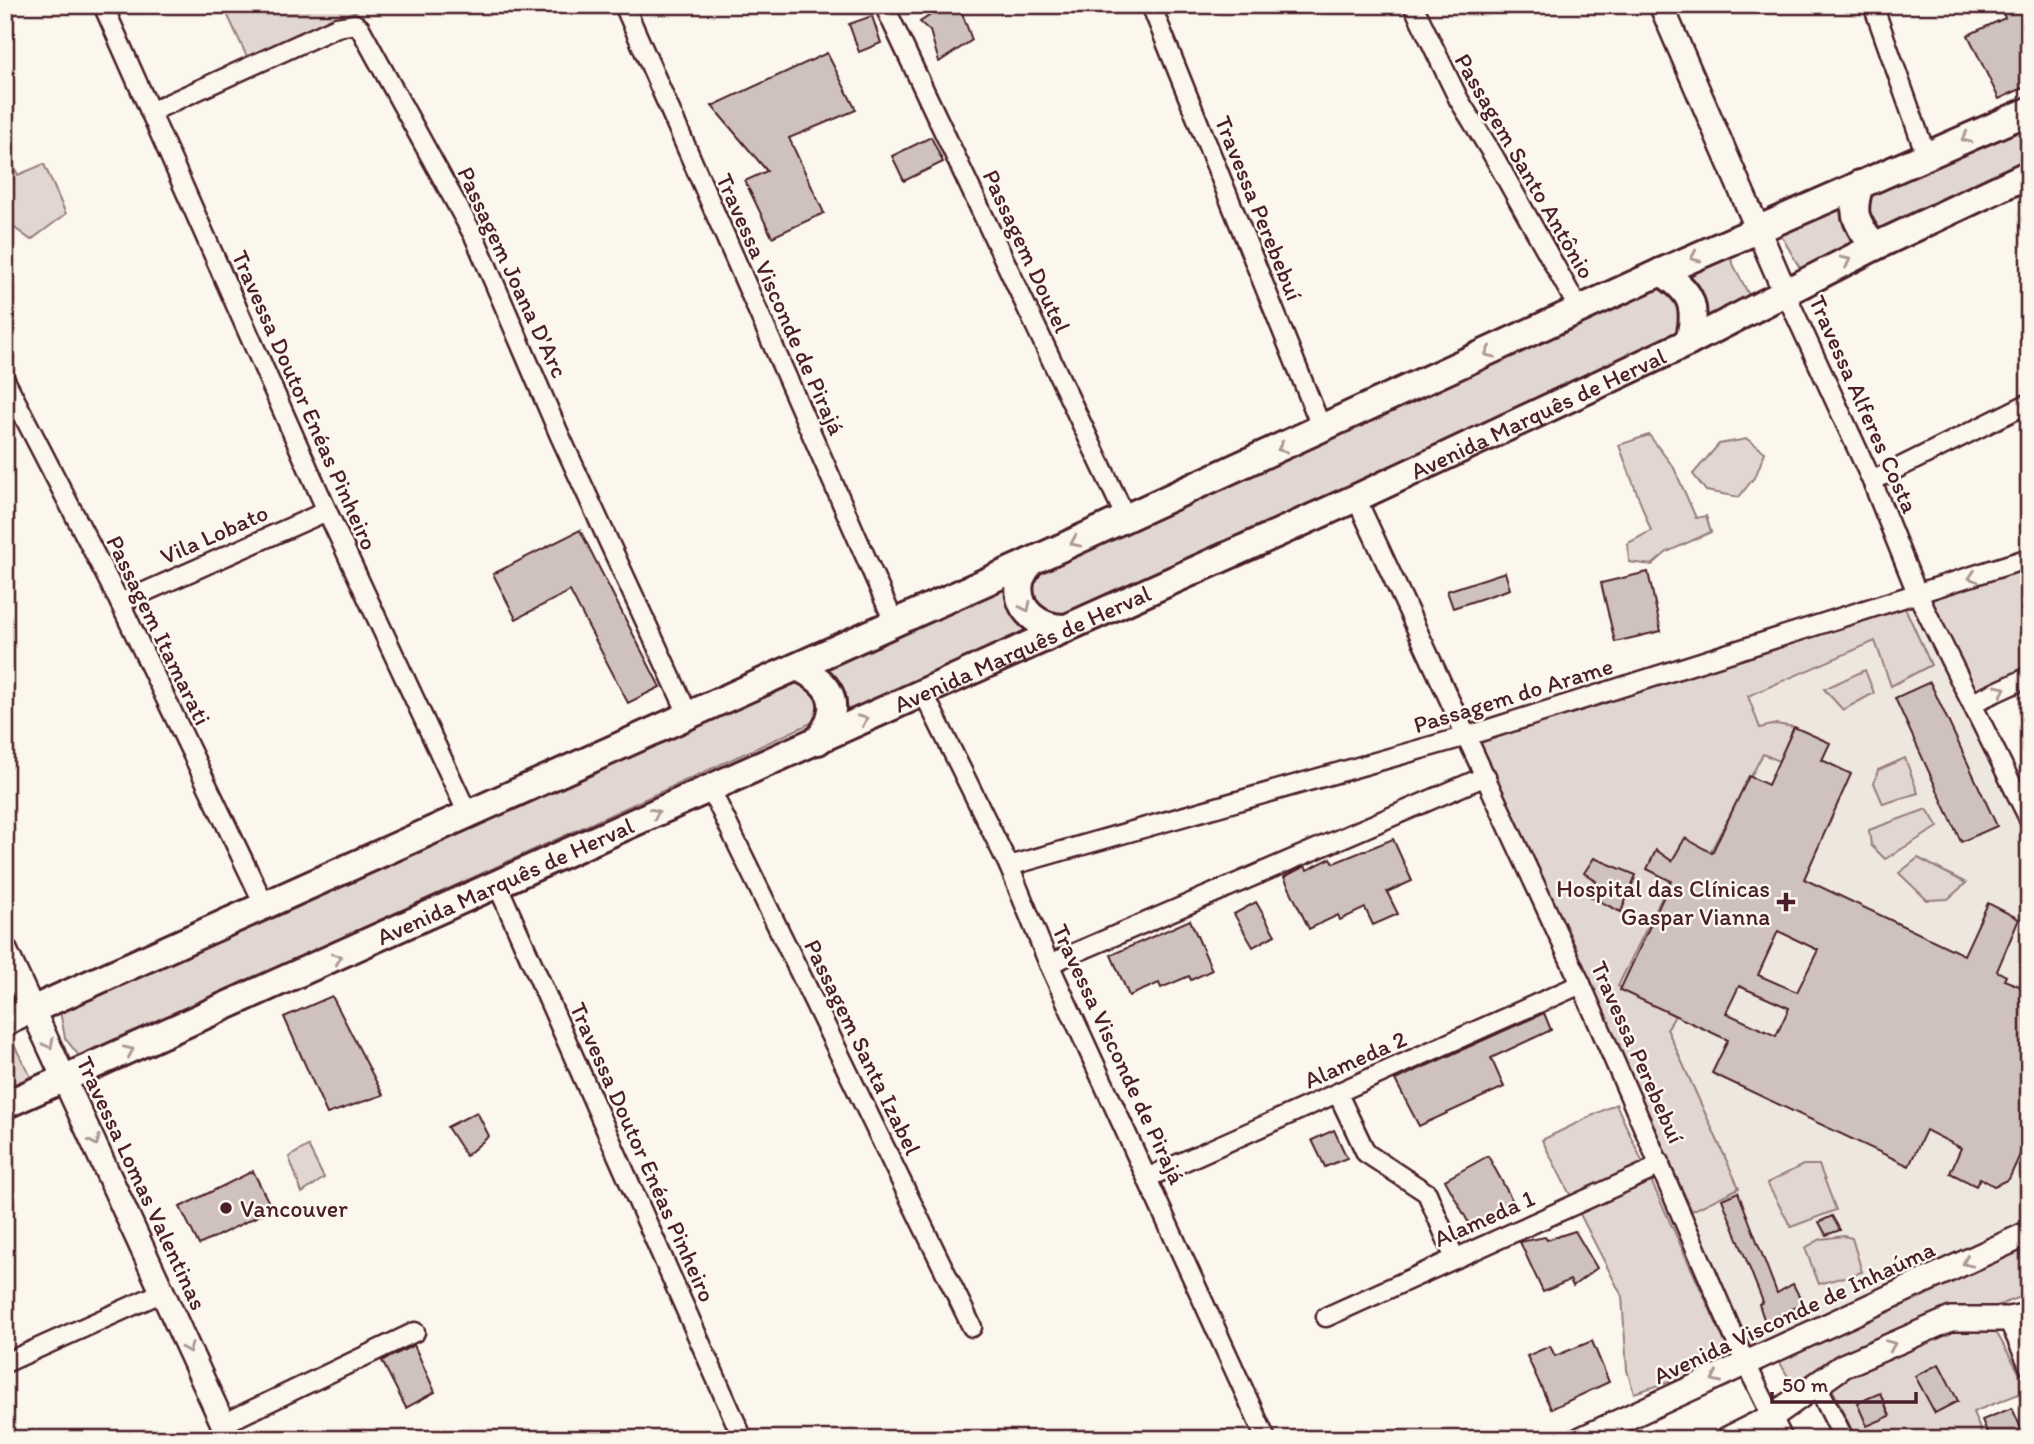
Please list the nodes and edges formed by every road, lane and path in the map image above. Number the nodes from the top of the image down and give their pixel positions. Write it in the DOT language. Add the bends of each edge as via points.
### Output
graph roads {
  1 [pos="103,5"];
  2 [pos="624,5"];
  3 [pos="884,5"];
  4 [pos="1151,5"];
  5 [pos="1413,5"];
  6 [pos="1661,5"];
  7 [pos="1872,5"];
  8 [pos="2029,111"];
  9 [pos="150,112"];
  10 [pos="1926,155"];
  11 [pos="2029,174"];
  12 [pos="1860,184"];
  13 [pos="1757,229"];
  14 [pos="1874,247"];
  15 [pos="1661,272"];
  16 [pos="1785,292"];
  17 [pos="1580,311"];
  18 [pos="1689,342"];
  19 [pos="5,380"];
  20 [pos="2029,403"];
  21 [pos="1322,429"];
  22 [pos="1872,481"];
  23 [pos="1356,498"];
  24 [pos="327,511"];
  25 [pos="1126,518"];
  26 [pos="2029,558"];
  27 [pos="1030,562"];
  28 [pos="1917,593"];
  29 [pos="120,603"];
  30 [pos="894,622"];
  31 [pos="1065,628"];
  32 [pos="797,667"];
  33 [pos="2029,677"];
  34 [pos="923,692"];
  35 [pos="1972,703"];
  36 [pos="688,714"];
  37 [pos="1468,736"];
  38 [pos="818,741"];
  39 [pos="1486,776"];
  40 [pos="710,788"];
  41 [pos="467,812"];
  42 [pos="2029,819"];
  43 [pos="1009,866"];
  44 [pos="498,886"];
  45 [pos="264,904"];
  46 [pos="5,950"];
  47 [pos="1049,964"];
  48 [pos="1581,984"];
  49 [pos="33,1010"];
  50 [pos="5,1022"];
  51 [pos="66,1078"];
  52 [pos="1338,1094"];
  53 [pos="5,1105"];
  54 [pos="1660,1161"];
  55 [pos="1149,1177"];
  56 [pos="2029,1233"];
  57 [pos="1455,1258"];
  58 [pos="163,1292"];
  59 [pos="1326,1317"];
  60 [pos="2018,1317"];
  61 [pos="972,1327"];
  62 [pos="415,1332"];
  63 [pos="5,1363"];
  64 [pos="1746,1364"];
  65 [pos="2029,1366"];
  66 [pos="1817,1385"];
  67 [pos="1771,1417"];
  68 [pos="227,1432"];
  69 [pos="743,1439"];
  70 [pos="1266,1439"];
  71 [pos="1581,1439"];
  72 [pos="1727,1439"];
  73 [pos="1783,1439"];
  74 [pos="1844,1439"];
  1 -- 9 [label="street, Travessa Doutor Enéas Pinheiro"];
  2 -- 30 [label="street, Travessa Visconde de Pirajá"];
  3 -- 25 [label="street, Passagem Doutel"];
  4 -- 21 [label="street, Travessa Perebebuí"];
  5 -- 17 [label="street, Passagem Santo Antônio" via="1459,100"];
  6 -- 13 [label="street, Travessa Alferes Costa"];
  7 -- 10 [label="street"];
  8 -- 10 [label="main road, one-way"];
  9 -- 24 [label="street, Travessa Doutor Enéas Pinheiro"];
  9 -- 36 [label="street, Passagem Joana D'Arc" via="337,27 355,24 360,28 475,238"];
  10 -- 12 [label="main road"];
  11 -- 14 [label="main road, Avenida Marquês de Herval"];
  12 -- 13 [label="main road"];
  12 -- 14 [label="main road" via="1853,207 1855,219"];
  13 -- 15 [label="main road, one-way"];
  13 -- 16 [label="street, Travessa Alferes Costa"];
  16 -- 14 [label="main road, Avenida Marquês de Herval, one-way"];
  15 -- 17 [label="main road"];
  15 -- 18 [label="main road" via="1688,294 1695,317"];
  16 -- 18 [label="main road, Avenida Marquês de Herval"];
  16 -- 22 [label="street, Travessa Alferes Costa"];
  17 -- 21 [label="main road, one-way"];
  18 -- 23 [label="main road, Avenida Marquês de Herval"];
  19 -- 29 [label="street, Passagem Itamarati"];
  20 -- 22 [label="street"];
  21 -- 25 [label="main road, one-way"];
  22 -- 28 [label="street, Travessa Alferes Costa"];
  23 -- 31 [label="main road, Avenida Marquês de Herval"];
  23 -- 37 [label="street, Travessa Perebebuí"];
  24 -- 29 [label="street, Vila Lobato"];
  24 -- 41 [label="street, Travessa Doutor Enéas Pinheiro"];
  25 -- 27 [label="main road, one-way"];
  26 -- 28 [label="street, Passagem do Arame, one-way"];
  27 -- 30 [label="main road"];
  27 -- 31 [label="main road, one-way" via="1020,582 1021,599 1038,622"];
  28 -- 35 [label="street, Travessa Alferes Costa"];
  28 -- 37 [label="street, Passagem do Arame"];
  29 -- 45 [label="street, Passagem Itamarati"];
  30 -- 32 [label="main road"];
  31 -- 34 [label="main road, Avenida Marquês de Herval"];
  32 -- 36 [label="main road"];
  32 -- 38 [label="main road" via="831,696 830,724"];
  35 -- 33 [label="street, one-way"];
  38 -- 34 [label="main road, Avenida Marquês de Herval, one-way"];
  34 -- 43 [label="street, Travessa Visconde de Pirajá"];
  35 -- 42 [label="street, Travessa Alferes Costa"];
  36 -- 41 [label="main road"];
  37 -- 39 [label="street, Travessa Perebebuí"];
  37 -- 43 [label="street, Passagem do Arame"];
  38 -- 40 [label="main road, Avenida Marquês de Herval"];
  39 -- 47 [label="street"];
  39 -- 48 [label="street, Travessa Perebebuí"];
  44 -- 40 [label="main road, Avenida Marquês de Herval, one-way"];
  40 -- 61 [label="street, Passagem Santa Izabel"];
  41 -- 45 [label="main road"];
  43 -- 47 [label="street, Travessa Visconde de Pirajá"];
  51 -- 44 [label="main road, Avenida Marquês de Herval, one-way"];
  44 -- 69 [label="street, Travessa Doutor Enéas Pinheiro"];
  45 -- 49 [label="main road"];
  46 -- 49 [label="street, Travessa Lomas Valentinas"];
  47 -- 55 [label="street, Travessa Visconde de Pirajá"];
  48 -- 52 [label="street, Alameda 2"];
  48 -- 54 [label="street, Travessa Perebebuí"];
  49 -- 50 [label="main road"];
  49 -- 51 [label="street, Travessa Lomas Valentinas, one-way"];
  51 -- 53 [label="main road, Avenida Marquês de Herval"];
  51 -- 58 [label="street, Travessa Lomas Valentinas, one-way"];
  52 -- 55 [label="street, Alameda 2"];
  52 -- 57 [label="street" via="1366,1153 1427,1194"];
  54 -- 57 [label="street, Alameda 1" via="1647,1172"];
  54 -- 64 [label="street, Travessa Perebebuí"];
  55 -- 70 [label="street, Travessa Visconde de Pirajá"];
  56 -- 64 [label="street, Avenida Visconde de Inhaúma, one-way"];
  57 -- 59 [label="street, Alameda 1"];
  58 -- 63 [label="street"];
  58 -- 68 [label="street, Travessa Lomas Valentinas, one-way"];
  60 -- 65 [label="street"];
  66 -- 60 [label="street, one-way" via="1843,1366 1951,1319"];
  62 -- 68 [label="street"];
  64 -- 67 [label="street, Travessa Perebebuí"];
  64 -- 71 [label="street, Avenida Visconde de Inhaúma, one-way"];
  66 -- 67 [label="street"];
  66 -- 74 [label="street"];
  67 -- 72 [label="street"];
  67 -- 73 [label="street, Travessa Perebebuí"];
}
